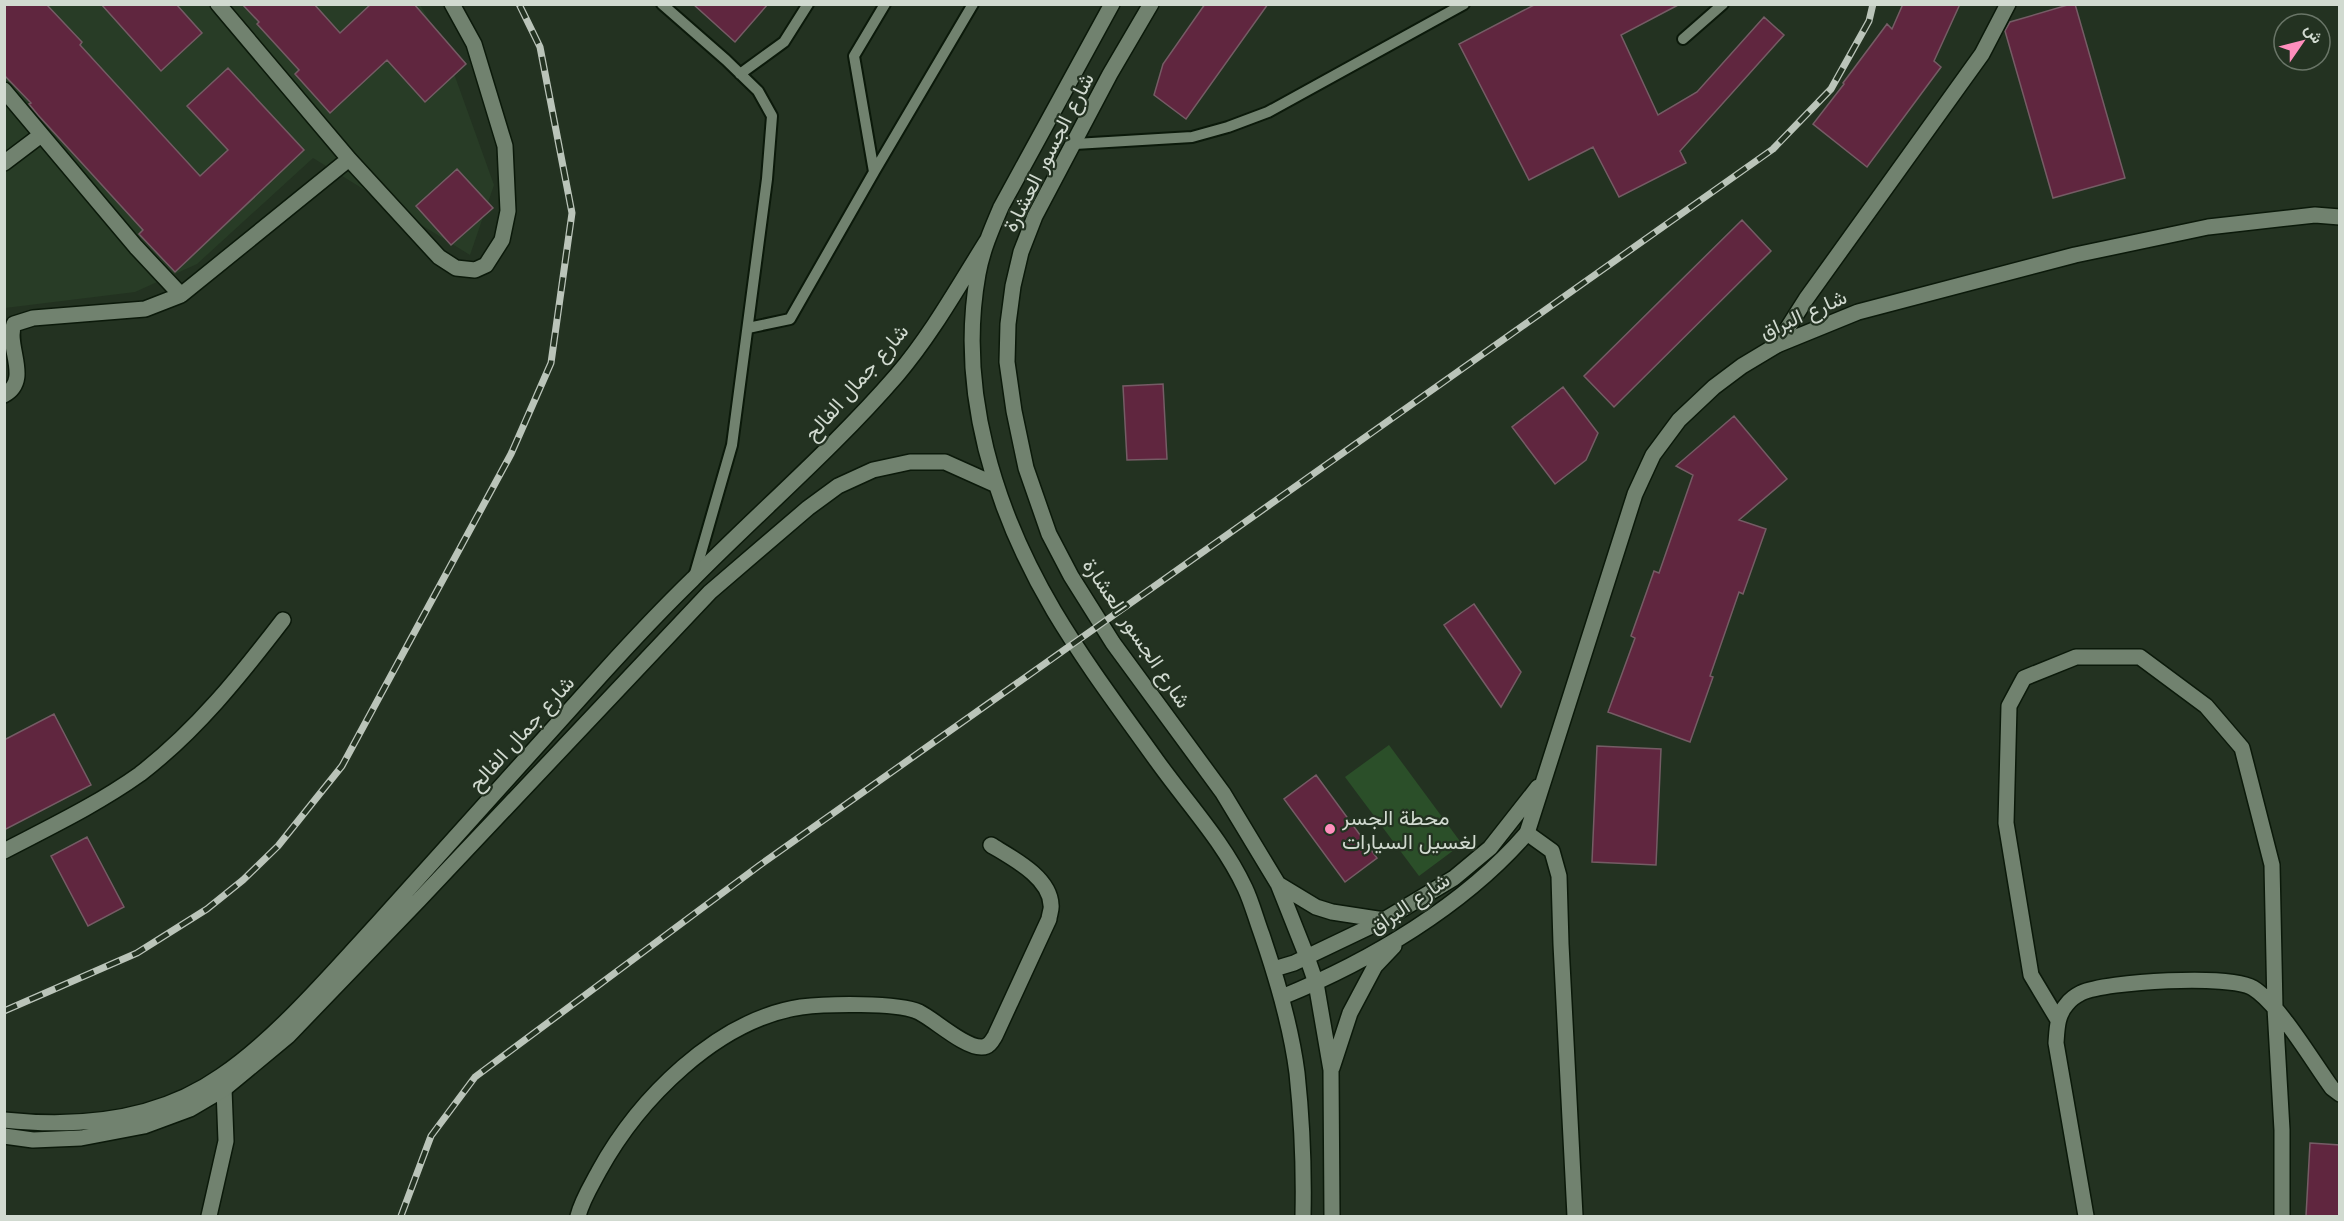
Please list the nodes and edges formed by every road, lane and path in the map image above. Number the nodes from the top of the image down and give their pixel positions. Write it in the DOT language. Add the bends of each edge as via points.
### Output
graph roads {
  1 [pos="218,4"];
  2 [pos="452,4"];
  3 [pos="662,4"];
  4 [pos="808,4"];
  5 [pos="885,4"];
  6 [pos="973,4"];
  7 [pos="1112,4"];
  8 [pos="1151,4"];
  9 [pos="1464,4"];
  10 [pos="1723,4"];
  11 [pos="2008,4"];
  12 [pos="1683,39"];
  13 [pos="740,74"];
  14 [pos="4,90"];
  15 [pos="41,135"];
  16 [pos="1075,144"];
  17 [pos="349,159"];
  18 [pos="4,163"];
  19 [pos="874,172"];
  20 [pos="2340,217"];
  21 [pos="988,239"];
  22 [pos="182,295"];
  23 [pos="748,328"];
  24 [pos="1778,345"];
  25 [pos="4,395"];
  26 [pos="994,484"];
  27 [pos="694,577"];
  28 [pos="283,620"];
  29 [pos="1545,778"];
  30 [pos="1527,833"];
  31 [pos="992,845"];
  32 [pos="4,851"];
  33 [pos="1278,884"];
  34 [pos="1384,920"];
  35 [pos="1406,933"];
  36 [pos="1307,957"];
  37 [pos="1274,969"];
  38 [pos="1316,983"];
  39 [pos="1282,997"];
  40 [pos="2275,1008"];
  41 [pos="2058,1020"];
  42 [pos="1331,1070"];
  43 [pos="224,1089"];
  44 [pos="2340,1094"];
  45 [pos="4,1120"];
  46 [pos="4,1136"];
  47 [pos="208,1216"];
  48 [pos="578,1216"];
  49 [pos="1303,1216"];
  50 [pos="1332,1216"];
  51 [pos="1575,1216"];
  52 [pos="2086,1216"];
  53 [pos="2282,1216"];
  1 -- 17 [label="street"];
  2 -- 17 [label="street" via="474,44 505,146 508,211 502,240 494,255 475,270 456,268 439,257"];
  3 -- 13 [label="lane"];
  4 -- 13 [label="lane" via="784,42"];
  5 -- 19 [label="lane" via="854,57"];
  6 -- 19 [label="lane"];
  7 -- 21 [label="street, شارع الجسور العشارة" via="1001,207"];
  8 -- 16 [label="street, شارع الجسور العشارة"];
  9 -- 16 [label="lane" via="1268,112 1228,127 1192,137"];
  10 -- 12 [label="lane"];
  11 -- 24 [label="street" via="1982,54 1806,299"];
  13 -- 23 [label="lane" via="758,91 772,116"];
  14 -- 15 [label="street"];
  15 -- 18 [label="street"];
  15 -- 22 [label="street"];
  16 -- 33 [label="street, شارع الجسور العشارة" via="1035,216 1012,286 1007,362 1026,468 1049,534 1071,576 1113,643 1223,793"];
  17 -- 22 [label="street"];
  19 -- 23 [label="lane" via="790,319"];
  20 -- 24 [label="street, شارع البراق" via="2315,215 2208,227 2075,255 1858,312"];
  21 -- 26 [label="street, شارع الجسور العشارة" via="978,272 971,357 978,415"];
  21 -- 27 [label="street, شارع جمال الفالح" via="897,375 777,499"];
  22 -- 25 [label="street" via="145,309 33,318 14,324 11,331 18,372 13,388"];
  23 -- 27 [label="lane" via="732,445"];
  24 -- 29 [label="street, شارع البراق" via="1714,387 1678,420 1653,455 1635,494"];
  26 -- 37 [label="street, شارع الجسور العشارة" via="1054,611 1094,674 1234,868 1246,890"];
  26 -- 43 [label="street, شارع جمال الفالح" via="945,462 910,462 873,470 838,486 808,508 710,592 288,1036"];
  27 -- 45 [label="street, شارع جمال الفالح" via="346,958 271,1035 221,1077 195,1092 121,1119 80,1123"];
  28 -- 32 [label="street" via="239,677 156,760 106,796"];
  29 -- 30 [label="street, شارع البراق"];
  29 -- 34 [label="street, شارع البراق" via="1490,848 1437,890"];
  30 -- 35 [label="street, شارع البراق" via="1479,881"];
  30 -- 51 [label="street" via="1552,851 1559,876"];
  31 -- 48 [label="street" via="1030,871 1041,882 1052,904 1049,919 988,1046 971,1044 918,1011 905,1008 801,1007 759,1020 731,1032 700,1055 634,1117 613,1146"];
  33 -- 34 [label="street" via="1316,907"];
  33 -- 36 [label="street, شارع الجسور العشارة"];
  34 -- 36 [label="street, شارع البراق"];
  35 -- 38 [label="street, شارع البراق"];
  35 -- 42 [label="street" via="1375,966 1350,1013"];
  36 -- 37 [label="street, شارع البراق"];
  36 -- 38 [label="street, شارع الجسور العشارة"];
  37 -- 39 [label="street, شارع الجسور العشارة"];
  38 -- 39 [label="street, شارع البراق"];
  38 -- 42 [label="street, شارع الجسور العشارة"];
  39 -- 49 [label="street, شارع الجسور العشارة" via="1297,1072"];
  40 -- 41 [label="street" via="2252,988 2226,980 2121,983 2081,993 2066,1004"];
  40 -- 41 [label="street" via="2272,866 2241,748 2206,706 2140,657 2076,657 2024,678 2009,706 2006,823 2031,975"];
  40 -- 44 [label="street"];
  40 -- 53 [label="street"];
  41 -- 52 [label="street" via="2056,1042"];
  42 -- 50 [label="street, شارع الجسور العشارة"];
  43 -- 46 [label="street, شارع جمال الفالح" via="190,1109 144,1126 81,1138 33,1140"];
  43 -- 47 [label="street" via="226,1141"];
}
